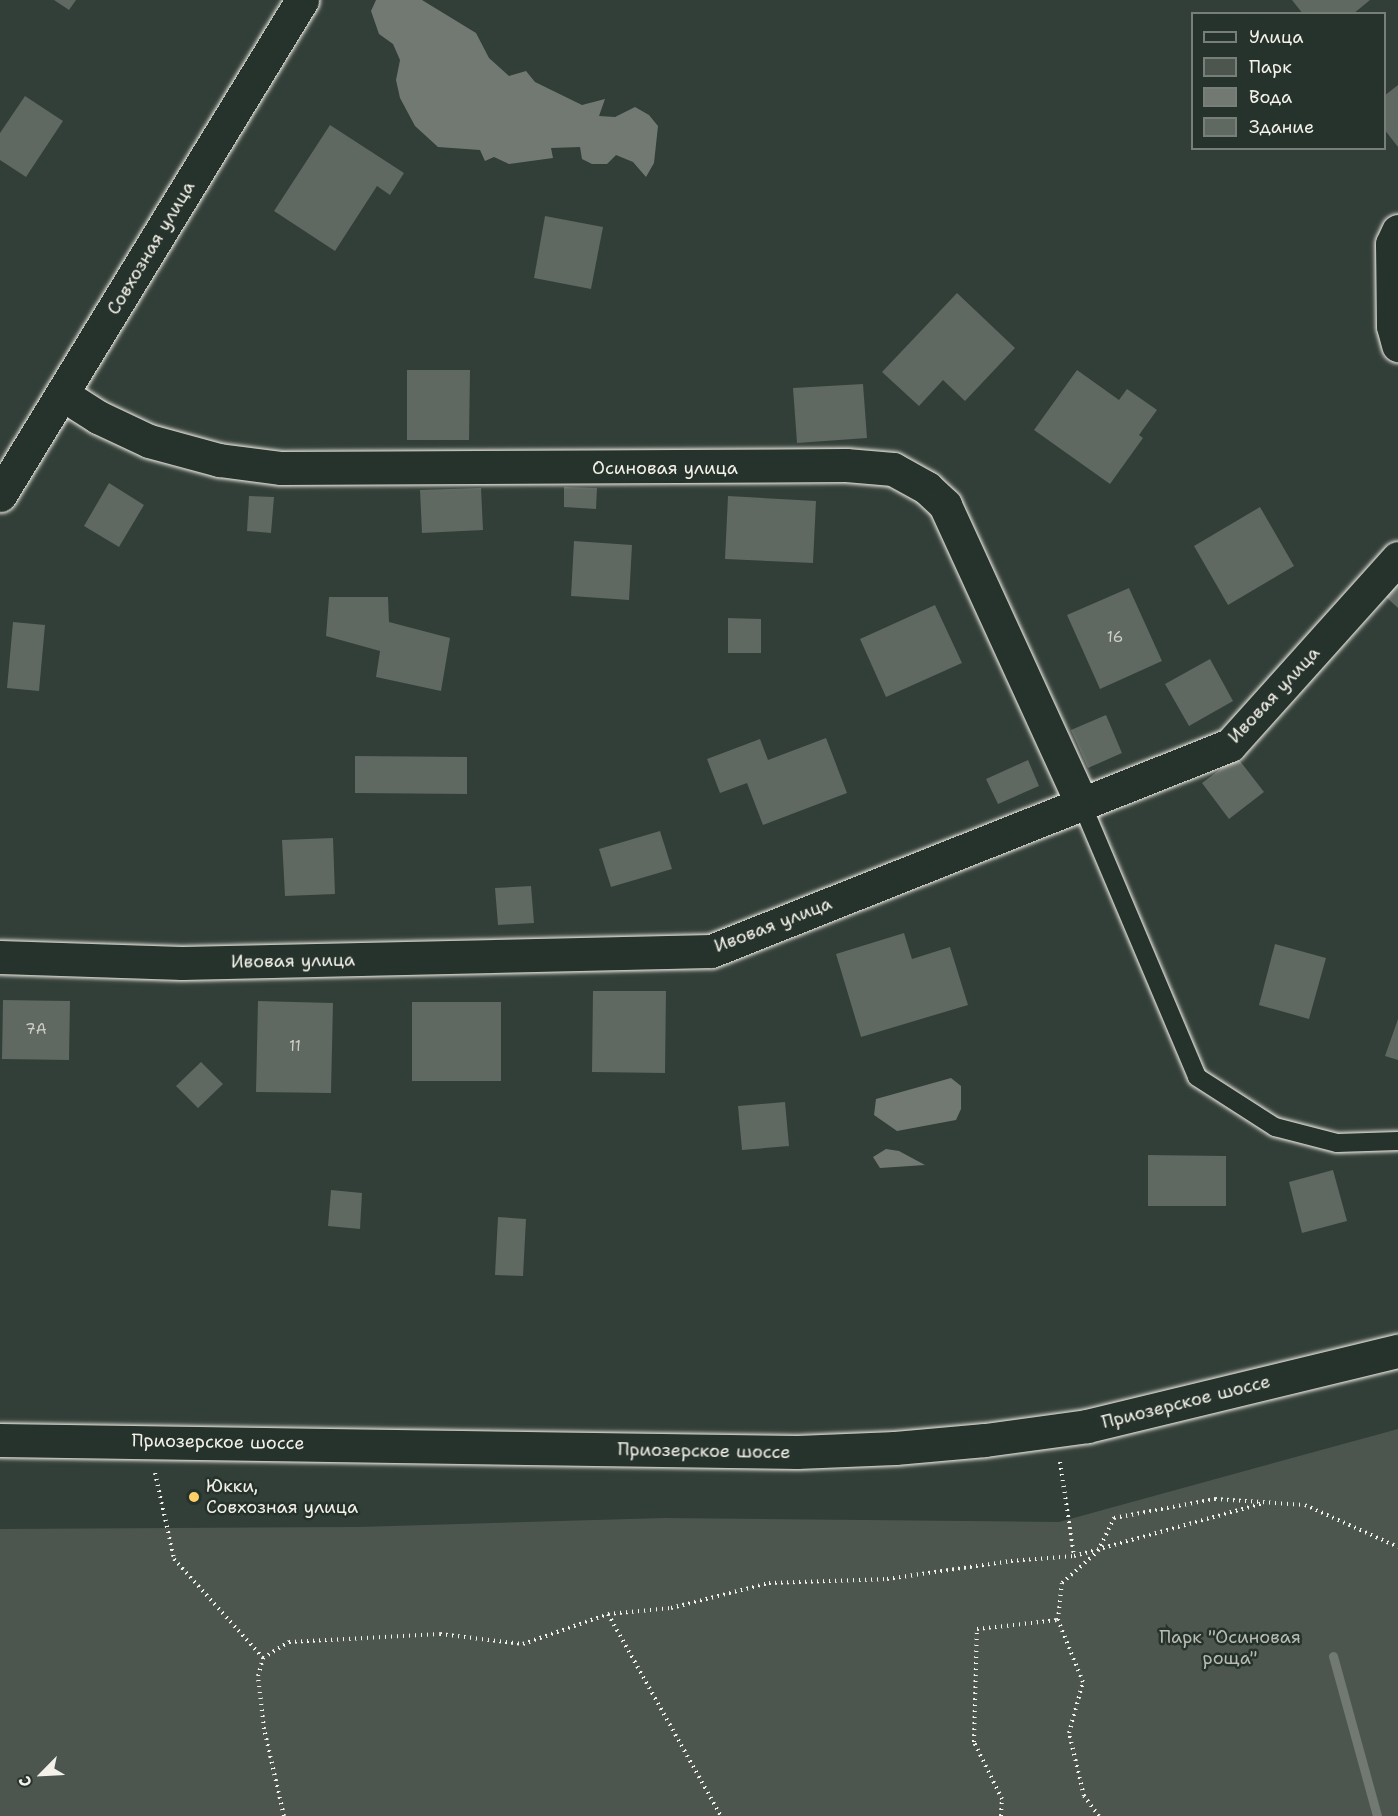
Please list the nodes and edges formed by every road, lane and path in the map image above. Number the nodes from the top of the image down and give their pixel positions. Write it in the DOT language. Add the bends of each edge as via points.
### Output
graph roads {
  1 [pos="302,0"];
  2 [pos="1398,231"];
  3 [pos="1398,345"];
  4 [pos="62,394"];
  5 [pos="0,495"];
  6 [pos="1398,558"];
  7 [pos="1081,802"];
  8 [pos="0,957"];
  9 [pos="1398,1141"];
  10 [pos="1398,1351"];
  11 [pos="1057,1430"];
  12 [pos="0,1440"];
  13 [pos="148,1440"];
  14 [pos="1264,1503"];
  15 [pos="1398,1547"];
  16 [pos="1098,1551"];
  17 [pos="1074,1556"];
  18 [pos="608,1614"];
  19 [pos="1058,1620"];
  20 [pos="262,1658"];
  21 [pos="284,1816"];
  22 [pos="721,1816"];
  23 [pos="1001,1816"];
  24 [pos="1098,1816"];
  1 -- 4 [label="street, Совхозная улица"];
  2 -- 3 [label="street" via="1392,244"];
  4 -- 5 [label="street, Совхозная улица"];
  4 -- 7 [label="street, Осиновая улица" via="98,417 149,441 219,460 281,468 846,465 892,470 927,488 945,505"];
  6 -- 7 [label="street, Ивовая улица" via="1230,745"];
  7 -- 8 [label="street, Ивовая улица" via="711,951 183,963"];
  7 -- 9 [label="lane" via="1197,1077 1275,1127 1337,1143"];
  10 -- 11 [label="street, Приозерское шоссе"];
  11 -- 13 [label="street, Приозерское шоссе" via="986,1440 797,1452"];
  11 -- 17 [label="path"];
  12 -- 13 [label="street, Приозерское шоссе"];
  13 -- 20 [label="path" via="174,1559"];
  14 -- 15 [label="path" via="1305,1504"];
  14 -- 16 [label="path"];
  14 -- 16 [label="path" via="1215,1499 1114,1518"];
  16 -- 17 [label="path"];
  16 -- 19 [label="path" via="1062,1583"];
  17 -- 18 [label="path" via="887,1579 769,1583 671,1608"];
  18 -- 20 [label="path" via="523,1644 409,1635 289,1642"];
  18 -- 22 [label="path"];
  19 -- 23 [label="path" via="977,1629 974,1742 1002,1799"];
  19 -- 24 [label="path" via="1083,1682 1069,1733 1084,1796"];
  20 -- 21 [label="path" via="259,1701"];
}
